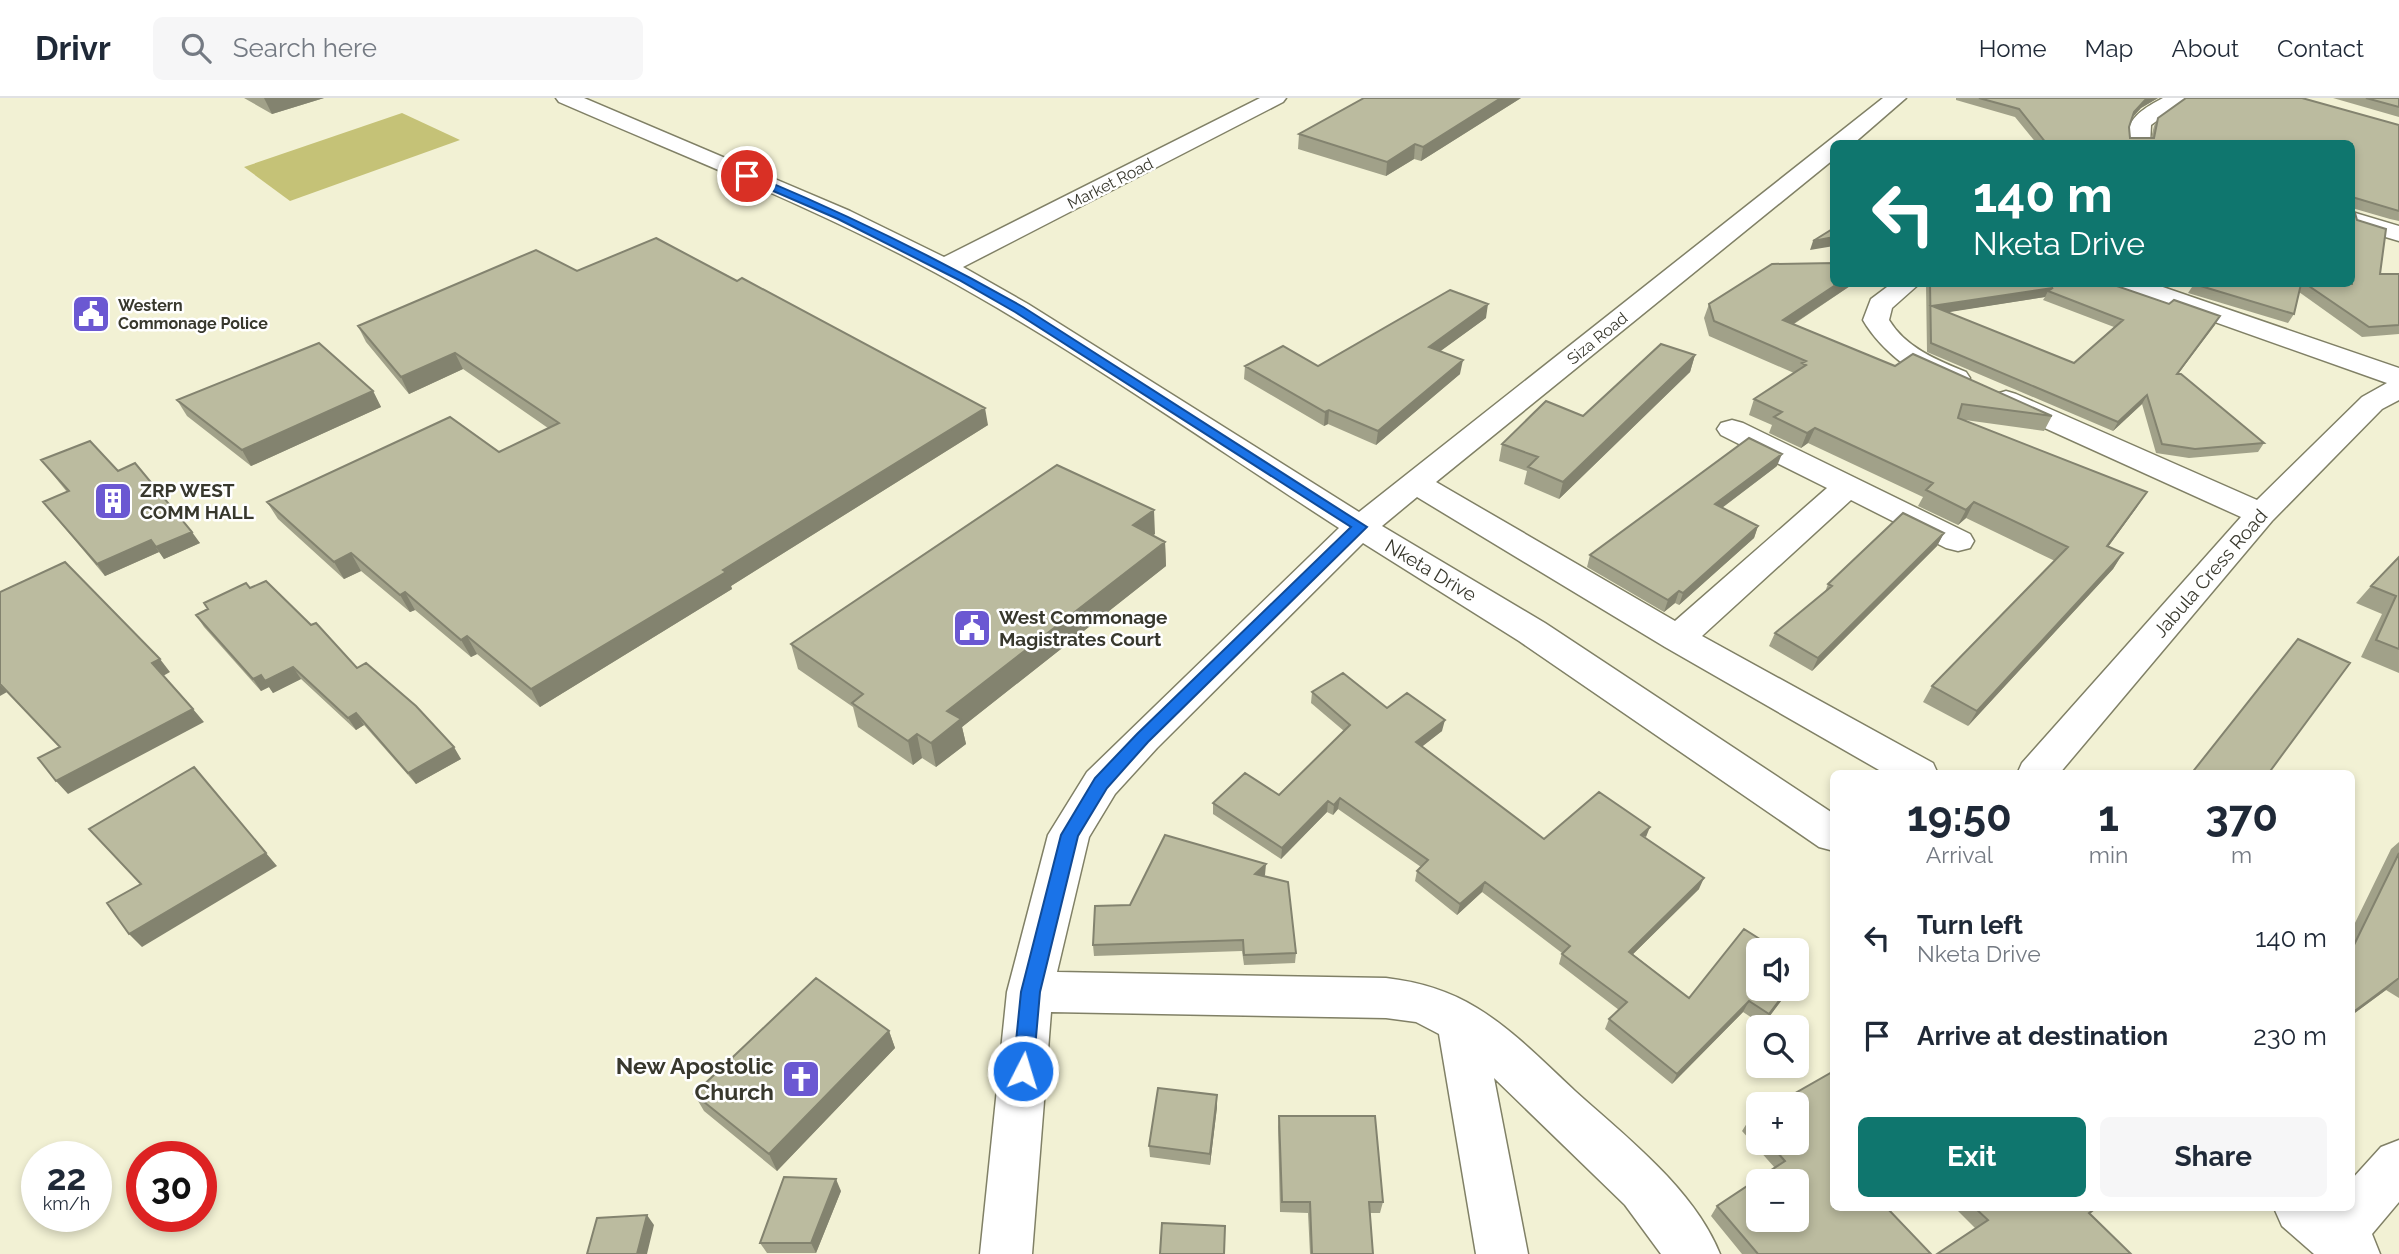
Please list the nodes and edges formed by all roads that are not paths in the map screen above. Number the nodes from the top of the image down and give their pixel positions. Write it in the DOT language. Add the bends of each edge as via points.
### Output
graph roads {
  1 [pos="566,98"];
  2 [pos="1276,98"];
  3 [pos="1896,98"];
  4 [pos="2178,98"];
  5 [pos="1844,140"];
  6 [pos="2138,140"];
  7 [pos="1830,151"];
  8 [pos="2355,220"];
  9 [pos="2399,234"];
  10 [pos="944,267"];
  11 [pos="1902,287"];
  12 [pos="2140,287"];
  13 [pos="2399,378"];
  14 [pos="2399,388"];
  15 [pos="1732,429"];
  16 [pos="1415,483"];
  17 [pos="1848,486"];
  18 [pos="2261,514"];
  19 [pos="1360,527"];
  20 [pos="1958,541"];
  21 [pos="1678,638"];
  22 [pos="1912,770"];
  23 [pos="2039,770"];
  24 [pos="1830,832"];
  25 [pos="1030,992"];
  26 [pos="1460,1022"];
  27 [pos="2399,1164"];
  28 [pos="2355,1207"];
  29 [pos="2351,1211"];
  30 [pos="2329,1233"];
  31 [pos="1006,1254"];
  32 [pos="1502,1254"];
  33 [pos="1695,1254"];
  1 -- 10 [label="street, Nketa Drive" via="842,216"];
  2 -- 10 [label="street, Market Road"];
  3 -- 5 [label="street"];
  4 -- 6 [label="street" via="2143,119 2137,129"];
  7 -- 16 [label="street, Siza Road"];
  8 -- 9 [label="street"];
  10 -- 19 [label="street, Nketa Drive"];
  11 -- 18 [label="street" via="1880,305 1875,320 1894,347"];
  12 -- 13 [label="street"];
  14 -- 18 [label="street, Jabula Cress Road" via="2372,403"];
  15 -- 17 [label="street"];
  16 -- 19 [label="street, Siza Road"];
  16 -- 21 [label="street"];
  17 -- 20 [label="street"];
  17 -- 21 [label="street"];
  18 -- 23 [label="street, Jabula Cress Road"];
  19 -- 24 [label="street, Nketa Drive" via="1532,632"];
  19 -- 25 [label="street, Siza Road" via="1101,783 1069,835"];
  21 -- 22 [label="street"];
  25 -- 26 [label="street" via="1386,998 1422,1003"];
  25 -- 31 [label="street, Siza Road"];
  26 -- 32 [label="street"];
  26 -- 33 [label="street" via="1503,1055 1643,1187"];
  27 -- 28 [label="street"];
  29 -- 30 [label="street"];
}
